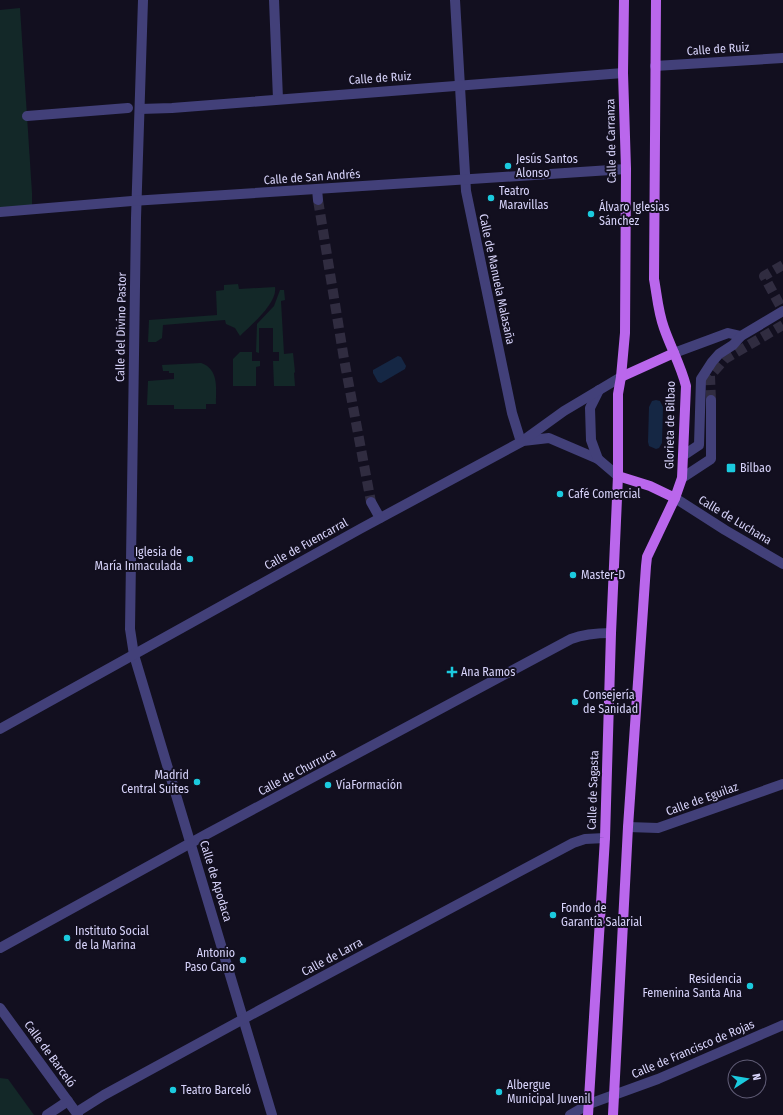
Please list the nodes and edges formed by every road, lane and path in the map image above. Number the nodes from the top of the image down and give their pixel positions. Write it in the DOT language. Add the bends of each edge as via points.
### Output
graph roads {
  1 [pos="143,0"];
  2 [pos="274,0"];
  3 [pos="455,0"];
  4 [pos="624,0"];
  5 [pos="656,0"];
  6 [pos="783,58"];
  7 [pos="655,66"];
  8 [pos="622,73"];
  9 [pos="460,85"];
  10 [pos="278,99"];
  11 [pos="128,108"];
  12 [pos="140,109"];
  13 [pos="27,116"];
  14 [pos="626,169"];
  15 [pos="465,179"];
  16 [pos="317,189"];
  17 [pos="318,200"];
  18 [pos="136,201"];
  19 [pos="0,212"];
  20 [pos="783,311"];
  21 [pos="741,336"];
  22 [pos="674,353"];
  23 [pos="621,377"];
  24 [pos="599,390"];
  25 [pos="711,400"];
  26 [pos="521,442"];
  27 [pos="684,455"];
  28 [pos="598,459"];
  29 [pos="618,476"];
  30 [pos="682,478"];
  31 [pos="675,498"];
  32 [pos="371,502"];
  33 [pos="380,518"];
  34 [pos="783,564"];
  35 [pos="611,633"];
  36 [pos="134,655"];
  37 [pos="0,730"];
  38 [pos="783,784"];
  39 [pos="628,827"];
  40 [pos="605,838"];
  41 [pos="191,844"];
  42 [pos="0,948"];
  43 [pos="0,1008"];
  44 [pos="244,1019"];
  45 [pos="783,1025"];
  46 [pos="613,1096"];
  47 [pos="68,1101"];
  48 [pos="589,1104"];
  49 [pos="78,1114"];
  50 [pos="47,1115"];
  51 [pos="272,1115"];
  52 [pos="570,1115"];
  53 [pos="588,1115"];
  54 [pos="613,1115"];
  1 -- 12 [label="street, Calle del Divino Pastor"];
  2 -- 10 [label="street"];
  3 -- 9 [label="street, Calle de Manuela Malasaña"];
  4 -- 8 [label="main road, Calle de Carranza"];
  5 -- 7 [label="main road"];
  6 -- 7 [label="street, Calle de Ruiz"];
  7 -- 22 [label="main road" via="654,279 660,316"];
  8 -- 9 [label="street, Calle de Ruiz"];
  8 -- 14 [label="main road, Calle de Carranza"];
  9 -- 10 [label="street, Calle de Ruiz"];
  9 -- 15 [label="street, Calle de Manuela Malasaña"];
  10 -- 12 [label="street, Calle de Ruiz"];
  11 -- 13 [label="street"];
  12 -- 18 [label="street, Calle del Divino Pastor"];
  14 -- 15 [label="street, Calle de San Andrés"];
  14 -- 23 [label="main road, Calle de Carranza" via="625,333"];
  15 -- 16 [label="street, Calle de San Andrés"];
  15 -- 26 [label="street, Calle de Manuela Malasaña" via="492,322"];
  16 -- 17 [label="street"];
  16 -- 18 [label="street, Calle de San Andrés"];
  18 -- 19 [label="street, Calle de San Andrés"];
  18 -- 36 [label="street, Calle del Divino Pastor" via="130,629"];
  20 -- 21 [label="street"];
  21 -- 22 [label="street" via="728,333"];
  21 -- 27 [label="street" via="719,354 701,379 699,445"];
  22 -- 23 [label="main road"];
  22 -- 27 [label="main road, Glorieta de Bilbao" via="686,386"];
  23 -- 24 [label="street, Calle de Fuencarral"];
  23 -- 29 [label="main road" via="618,394"];
  24 -- 26 [label="street, Calle de Fuencarral"];
  24 -- 28 [label="street" via="590,408 591,440"];
  25 -- 30 [label="street" via="711,459"];
  26 -- 28 [label="street" via="549,438"];
  26 -- 33 [label="street, Calle de Fuencarral"];
  27 -- 30 [label="main road, Glorieta de Bilbao"];
  28 -- 29 [label="street"];
  29 -- 31 [label="main road" via="650,486"];
  29 -- 35 [label="main road, Calle de Sagasta"];
  30 -- 31 [label="main road, Glorieta de Bilbao"];
  31 -- 34 [label="street, Calle de Luchana"];
  31 -- 39 [label="main road" via="647,558"];
  32 -- 33 [label="street"];
  33 -- 36 [label="street, Calle de Fuencarral"];
  35 -- 40 [label="main road, Calle de Sagasta"];
  35 -- 41 [label="street, Calle de Churruca" via="580,635 571,639"];
  36 -- 37 [label="street, Calle de Fuencarral"];
  36 -- 41 [label="street, Calle de Apodaca"];
  38 -- 39 [label="street, Calle de Eguilaz" via="658,828"];
  39 -- 46 [label="main road"];
  40 -- 44 [label="street, Calle de Larra" via="585,839 573,843"];
  40 -- 48 [label="main road, Calle de Sagasta"];
  41 -- 42 [label="street, Calle de Churruca"];
  41 -- 44 [label="street, Calle de Apodaca"];
  43 -- 47 [label="street, Calle de Barceló"];
  44 -- 49 [label="street, Calle de Larra" via="104,1095"];
  44 -- 51 [label="street, Calle de Apodaca"];
  45 -- 46 [label="street, Calle de Francisco de Rojas"];
  46 -- 48 [label="street"];
  46 -- 54 [label="main road"];
  47 -- 49 [label="street, Calle de Barceló"];
  47 -- 50 [label="street"];
  48 -- 52 [label="street"];
  48 -- 53 [label="main road, Calle de Sagasta"];
}
